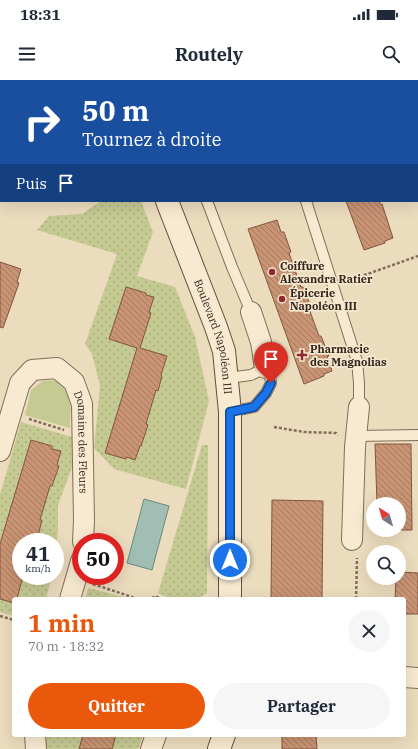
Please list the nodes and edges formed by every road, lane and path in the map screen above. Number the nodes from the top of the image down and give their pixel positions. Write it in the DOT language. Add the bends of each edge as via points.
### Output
graph roads {
  1 [pos="167,202"];
  2 [pos="207,202"];
  3 [pos="306,202"];
  4 [pos="418,256"];
  5 [pos="333,286"];
  6 [pos="251,312"];
  7 [pos="265,368"];
  8 [pos="228,378"];
  9 [pos="359,407"];
  10 [pos="230,412"];
  11 [pos="11,414"];
  12 [pos="274,427"];
  13 [pos="83,435"];
  14 [pos="418,435"];
  15 [pos="356,441"];
  16 [pos="0,451"];
  17 [pos="83,533"];
  18 [pos="352,540"];
  19 [pos="74,585"];
  20 [pos="109,585"];
  21 [pos="71,597"];
  22 [pos="134,597"];
  23 [pos="230,597"];
  24 [pos="356,597"];
  25 [pos="0,616"];
  26 [pos="12,619"];
  27 [pos="406,677"];
  28 [pos="418,678"];
  29 [pos="35,737"];
  30 [pos="155,737"];
  31 [pos="223,737"];
  32 [pos="36,749"];
  33 [pos="152,749"];
  34 [pos="219,749"];
  1 -- 8 [label="main road, Boulevard Napoléon III" via="216,327 224,351"];
  2 -- 6 [label="lane"];
  3 -- 5 [label="lane"];
  4 -- 5 [label="path"];
  5 -- 9 [label="lane" via="357,361"];
  6 -- 7 [label="street" via="262,342"];
  7 -- 8 [label="lane" via="251,375"];
  7 -- 10 [label="lane" via="271,383 266,393 254,407"];
  8 -- 10 [label="main road, Boulevard Napoléon III"];
  9 -- 15 [label="street"];
  10 -- 23 [label="main road, Boulevard Napoléon III"];
  11 -- 13 [label="path"];
  11 -- 13 [label="street, Domaine des Fleurs" via="20,383 32,370 57,368 74,382 82,404"];
  11 -- 16 [label="street, Domaine des Fleurs"];
  12 -- 15 [label="path" via="304,432 336,433 347,447"];
  13 -- 17 [label="street, Domaine des Fleurs"];
  14 -- 15 [label="lane"];
  15 -- 18 [label="street"];
  18 -- 24 [label="path" via="357,554"];
  19 -- 21 [label="street"];
  20 -- 22 [label="path"];
  25 -- 26 [label="path"];
  27 -- 28 [label="street"];
  29 -- 32 [label="street"];
  30 -- 33 [label="street"];
  31 -- 34 [label="main road"];
}
